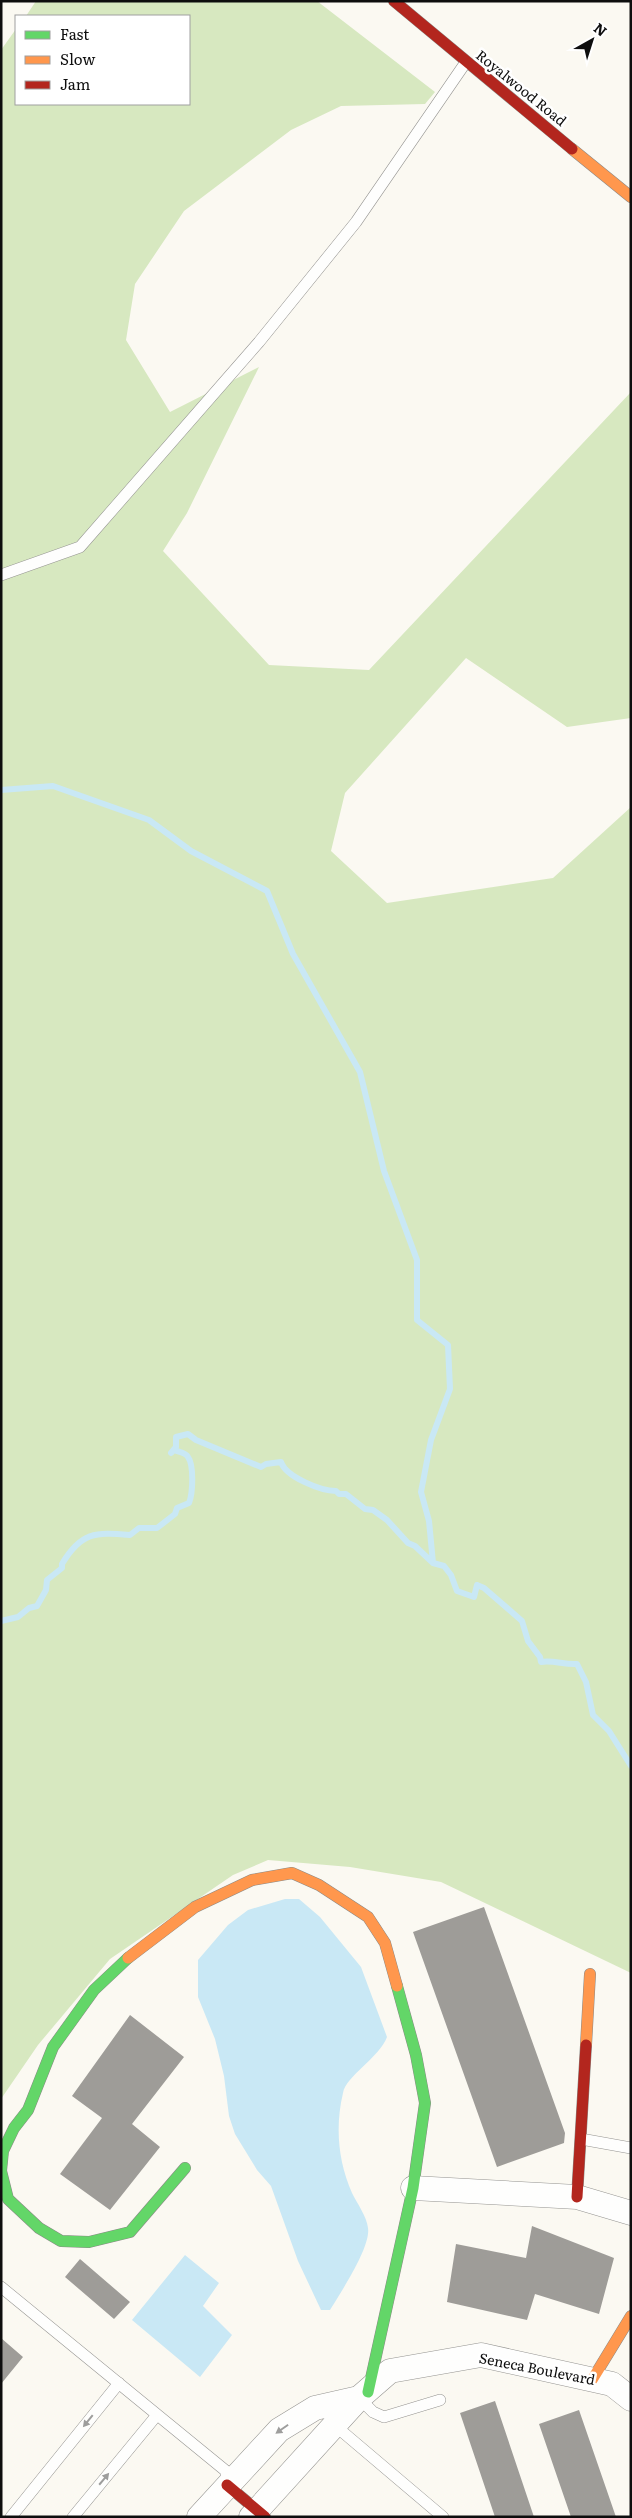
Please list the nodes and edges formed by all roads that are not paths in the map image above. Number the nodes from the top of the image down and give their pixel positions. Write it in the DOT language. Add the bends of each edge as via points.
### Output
graph roads {
  1 [pos="394,1"];
  2 [pos="466,62"];
  3 [pos="631,197"];
  4 [pos="1,575"];
  5 [pos="590,1974"];
  6 [pos="581,2138"];
  7 [pos="631,2148"];
  8 [pos="185,2168"];
  9 [pos="413,2188"];
  10 [pos="577,2197"];
  11 [pos="631,2213"];
  12 [pos="2,2290"];
  13 [pos="631,2316"];
  14 [pos="592,2380"];
  15 [pos="119,2383"];
  16 [pos="363,2395"];
  17 [pos="631,2399"];
  18 [pos="440,2400"];
  19 [pos="315,2408"];
  20 [pos="157,2415"];
  21 [pos="335,2425"];
  22 [pos="227,2485"];
  23 [pos="258,2515"];
  24 [pos="11,2517"];
  25 [pos="73,2517"];
  26 [pos="199,2517"];
  27 [pos="443,2517"];
  1 -- 2 [label="street, Royalwood Road"];
  2 -- 3 [label="street, Royalwood Road"];
  2 -- 4 [label="lane" via="356,222 259,342 80,547"];
  5 -- 6 [label="street"];
  6 -- 7 [label="lane"];
  6 -- 10 [label="street"];
  8 -- 9 [label="street" via="130,2232 89,2242 61,2242 40,2228 8,2200 1,2171 3,2151 14,2128 28,2110 53,2047 94,1990 134,1952 195,1907 252,1880 292,1873 319,1885 368,1917 385,1943 416,2055 425,2103"];
  9 -- 10 [label="street"];
  9 -- 16 [label="street"];
  10 -- 11 [label="street"];
  12 -- 15 [label="lane"];
  13 -- 14 [label="street"];
  14 -- 16 [label="street, Seneca Boulevard" via="480,2355 390,2371"];
  14 -- 17 [label="street, Seneca Boulevard" via="612,2384"];
  15 -- 20 [label="lane"];
  15 -- 24 [label="lane, one-way"];
  16 -- 18 [label="lane" via="374,2412 384,2416"];
  16 -- 19 [label="street"];
  16 -- 21 [label="street, Seneca Boulevard"];
  19 -- 21 [label="lane"];
  19 -- 22 [label="street, one-way" via="278,2430"];
  20 -- 22 [label="lane" via="226,2471"];
  25 -- 20 [label="lane, one-way"];
  21 -- 23 [label="street, Seneca Boulevard"];
  21 -- 27 [label="lane"];
  22 -- 23 [label="street"];
  22 -- 26 [label="street"];
}
